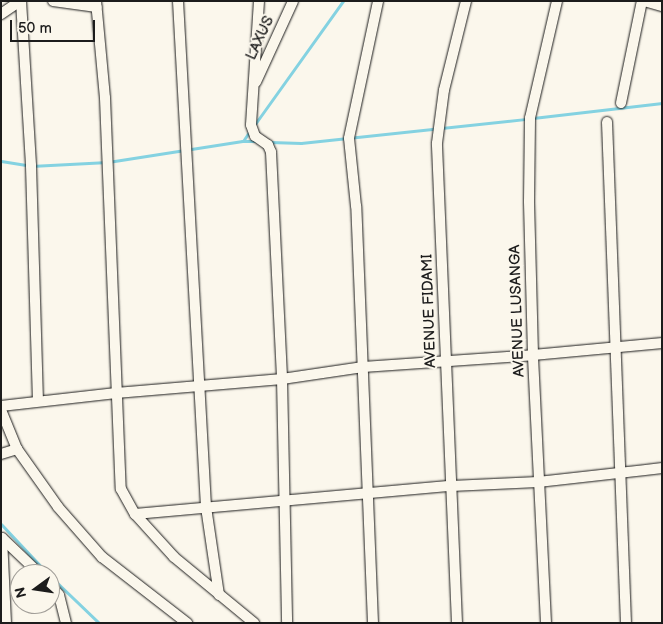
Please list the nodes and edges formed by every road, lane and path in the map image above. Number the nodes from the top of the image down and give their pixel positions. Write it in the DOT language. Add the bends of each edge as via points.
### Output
graph roads {
  1 [pos="20,1"];
  2 [pos="52,1"];
  3 [pos="178,1"];
  4 [pos="259,1"];
  5 [pos="293,1"];
  6 [pos="378,1"];
  7 [pos="466,1"];
  8 [pos="557,1"];
  9 [pos="643,1"];
  10 [pos="96,4"];
  11 [pos="662,6"];
  12 [pos="1,14"];
  13 [pos="254,87"];
  14 [pos="621,103"];
  15 [pos="607,122"];
  16 [pos="662,343"];
  17 [pos="615,346"];
  18 [pos="533,356"];
  19 [pos="446,362"];
  20 [pos="364,367"];
  21 [pos="282,379"];
  22 [pos="198,386"];
  23 [pos="116,393"];
  24 [pos="38,402"];
  25 [pos="1,408"];
  26 [pos="17,449"];
  27 [pos="1,454"];
  28 [pos="662,468"];
  29 [pos="620,472"];
  30 [pos="538,482"];
  31 [pos="451,486"];
  32 [pos="368,494"];
  33 [pos="285,502"];
  34 [pos="206,507"];
  35 [pos="135,514"];
  36 [pos="29,564"];
  37 [pos="218,594"];
  38 [pos="60,599"];
  39 [pos="6,623"];
  40 [pos="66,623"];
  41 [pos="187,623"];
  42 [pos="254,623"];
  43 [pos="286,623"];
  44 [pos="373,623"];
  45 [pos="456,623"];
  46 [pos="546,623"];
  47 [pos="626,623"];
  1 -- 12 [label="street"];
  1 -- 24 [label="street" via="31,166"];
  2 -- 10 [label="street"];
  3 -- 22 [label="street"];
  4 -- 13 [label="street"];
  5 -- 13 [label="street, LAXUS"];
  6 -- 20 [label="street" via="349,138 356,206"];
  7 -- 19 [label="street, AVENUE FIDAMI" via="437,127"];
  8 -- 18 [label="street, AVENUE LUSANGA" via="530,118"];
  9 -- 11 [label="street"];
  9 -- 14 [label="street"];
  10 -- 23 [label="street" via="105,98"];
  13 -- 21 [label="street" via="251,125 255,136 262,139 271,152"];
  15 -- 17 [label="street"];
  16 -- 17 [label="street"];
  17 -- 18 [label="street"];
  17 -- 29 [label="street"];
  18 -- 19 [label="street"];
  18 -- 30 [label="street, AVENUE LUSANGA"];
  19 -- 20 [label="street"];
  19 -- 31 [label="street, AVENUE FIDAMI"];
  20 -- 21 [label="street"];
  20 -- 32 [label="street"];
  21 -- 22 [label="street"];
  21 -- 33 [label="street"];
  22 -- 23 [label="street"];
  22 -- 34 [label="street"];
  23 -- 24 [label="street"];
  23 -- 35 [label="street" via="121,489"];
  24 -- 25 [label="street"];
  25 -- 26 [label="street"];
  26 -- 27 [label="street"];
  26 -- 41 [label="street" via="58,508 102,558"];
  28 -- 29 [label="street"];
  29 -- 30 [label="street"];
  29 -- 47 [label="street"];
  30 -- 31 [label="street"];
  30 -- 46 [label="street, AVENUE LUSANGA"];
  31 -- 32 [label="street"];
  31 -- 45 [label="street, AVENUE FIDAMI"];
  32 -- 33 [label="street"];
  32 -- 44 [label="street"];
  33 -- 34 [label="street"];
  33 -- 43 [label="street"];
  34 -- 35 [label="street"];
  34 -- 37 [label="street"];
  35 -- 37 [label="street" via="174,557"];
  36 -- 39 [label="street" via="2,538"];
  37 -- 42 [label="street"];
  38 -- 40 [label="street"];
}
